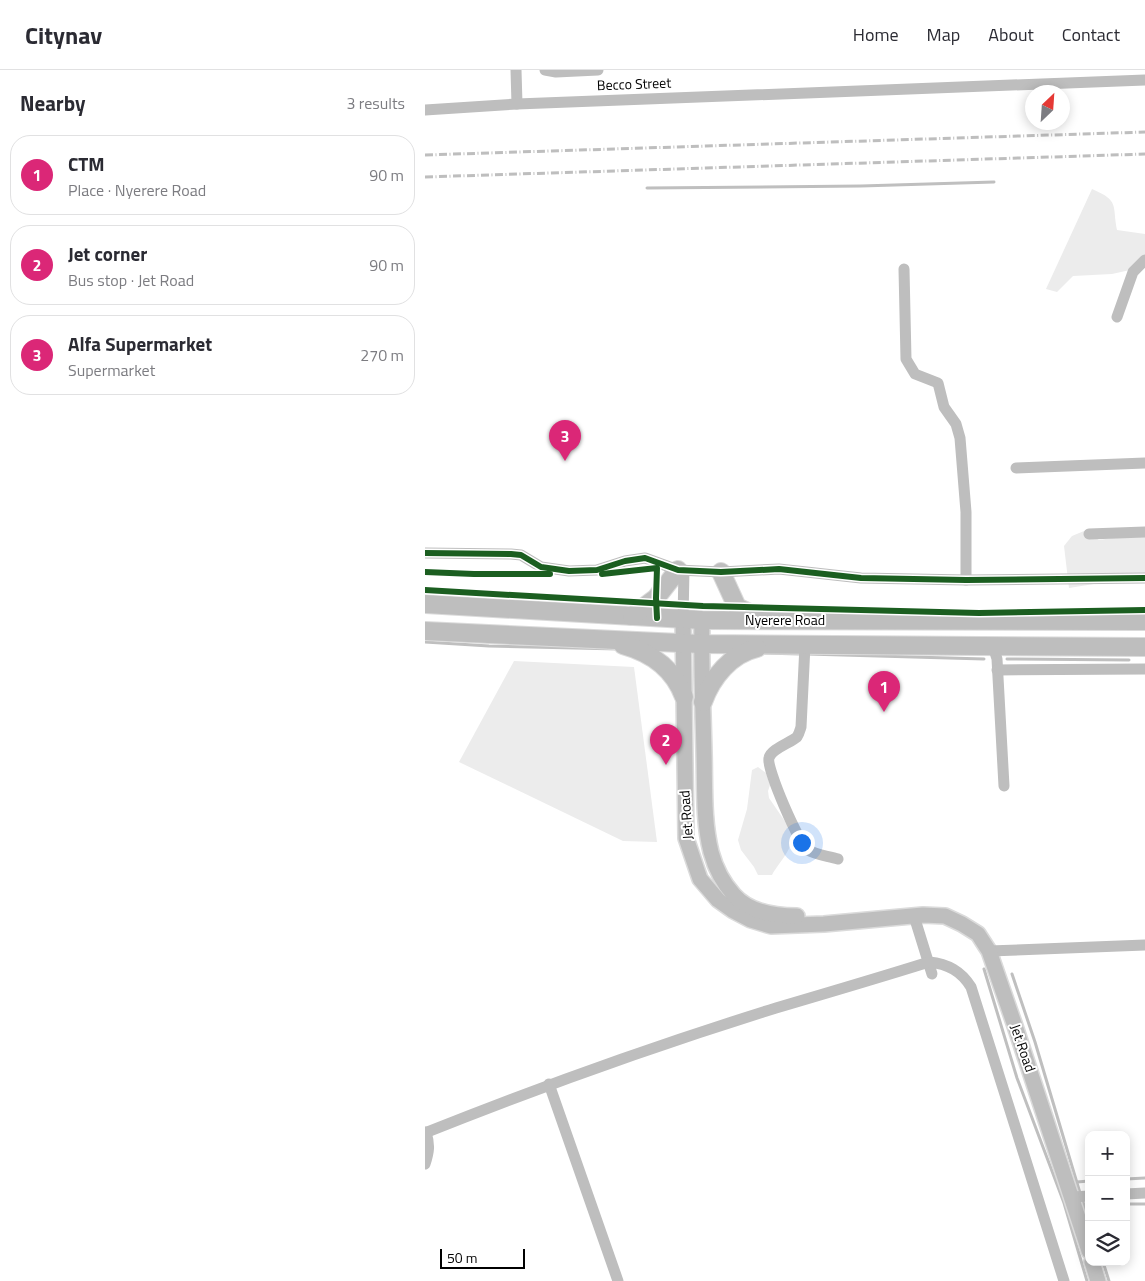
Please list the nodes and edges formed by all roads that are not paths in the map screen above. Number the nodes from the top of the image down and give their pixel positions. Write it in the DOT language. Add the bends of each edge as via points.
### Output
graph roads {
  1 [pos="515,70"];
  2 [pos="545,70"];
  3 [pos="597,70"];
  4 [pos="1145,80"];
  5 [pos="517,104"];
  6 [pos="425,110"];
  7 [pos="1145,260"];
  8 [pos="904,269"];
  9 [pos="1117,317"];
  10 [pos="1145,463"];
  11 [pos="1016,468"];
  12 [pos="1145,532"];
  13 [pos="1089,534"];
  14 [pos="425,552"];
  15 [pos="681,570"];
  16 [pos="721,572"];
  17 [pos="1145,578"];
  18 [pos="966,580"];
  19 [pos="425,604"];
  20 [pos="703,613"];
  21 [pos="632,616"];
  22 [pos="683,619"];
  23 [pos="765,620"];
  24 [pos="1145,621"];
  25 [pos="425,632"];
  26 [pos="605,639"];
  27 [pos="683,642"];
  28 [pos="701,644"];
  29 [pos="773,645"];
  30 [pos="805,645"];
  31 [pos="993,646"];
  32 [pos="1145,647"];
  33 [pos="1145,669"];
  34 [pos="997,670"];
  35 [pos="684,697"];
  36 [pos="703,702"];
  37 [pos="1004,786"];
  38 [pos="838,859"];
  39 [pos="913,916"];
  40 [pos="863,920"];
  41 [pos="1145,946"];
  42 [pos="989,952"];
  43 [pos="929,962"];
  44 [pos="932,974"];
  45 [pos="549,1084"];
  46 [pos="425,1133"];
  47 [pos="425,1164"];
  48 [pos="1145,1193"];
  49 [pos="1130,1194"];
  50 [pos="1085,1196"];
  51 [pos="1072,1197"];
  52 [pos="1085,1238"];
  53 [pos="1093,1266"];
  54 [pos="618,1281"];
  55 [pos="1064,1281"];
  56 [pos="1098,1281"];
  1 -- 5 [label="street"];
  2 -- 3 [label="street"];
  4 -- 5 [label="street, Becco Street"];
  5 -- 6 [label="street, Becco Street"];
  7 -- 9 [label="street" via="1133,272"];
  8 -- 18 [label="street" via="906,359 915,374 938,384 944,407 956,424 960,438"];
  10 -- 11 [label="street"];
  12 -- 13 [label="street"];
  14 -- 15 [label="street" via="521,555 541,567 569,571 597,570 645,558"];
  15 -- 16 [label="street"];
  15 -- 21 [label="highway" via="656,598"];
  15 -- 22 [label="street, Jet Road"];
  16 -- 18 [label="street" via="779,569 861,578"];
  16 -- 23 [label="highway" via="737,607"];
  17 -- 18 [label="street"];
  19 -- 21 [label="highway, Nyerere Road"];
  20 -- 22 [label="highway, Nyerere Road"];
  20 -- 23 [label="highway, Nyerere Road"];
  20 -- 28 [label="main road, Jet Road"];
  21 -- 22 [label="highway, Nyerere Road"];
  22 -- 27 [label="main road, Jet Road"];
  23 -- 24 [label="highway, Nyerere Road"];
  25 -- 26 [label="highway, Nyerere Road"];
  26 -- 27 [label="highway, Nyerere Road"];
  26 -- 35 [label="highway" via="659,661 671,672"];
  27 -- 28 [label="highway, Nyerere Road"];
  27 -- 35 [label="main road, Jet Road"];
  28 -- 29 [label="highway, Nyerere Road"];
  28 -- 36 [label="main road, Jet Road"];
  29 -- 30 [label="highway, Nyerere Road"];
  29 -- 36 [label="highway" via="751,649 738,656 717,675"];
  30 -- 31 [label="highway, Nyerere Road"];
  30 -- 38 [label="street" via="801,727 797,737 776,750 769,761 798,837 807,850"];
  31 -- 32 [label="highway, Nyerere Road"];
  31 -- 34 [label="street"];
  33 -- 34 [label="street"];
  34 -- 37 [label="street"];
  35 -- 40 [label="main road, Jet Road" via="686,838 700,879 718,900 732,910 771,926"];
  36 -- 40 [label="main road, Jet Road" via="708,838 717,872 734,896 757,910 779,916 833,916"];
  39 -- 40 [label="main road, Jet Road"];
  39 -- 42 [label="main road, Jet Road" via="945,916 962,924 978,934"];
  39 -- 43 [label="street"];
  41 -- 42 [label="street"];
  42 -- 51 [label="main road, Jet Road"];
  43 -- 44 [label="street"];
  43 -- 45 [label="street"];
  43 -- 55 [label="street" via="951,968 971,987"];
  45 -- 46 [label="street"];
  45 -- 54 [label="street"];
  46 -- 47 [label="street" via="429,1143"];
  48 -- 49 [label="street"];
  50 -- 51 [label="street"];
  51 -- 52 [label="main road, Jet Road"];
  53 -- 56 [label="main road"];
}
